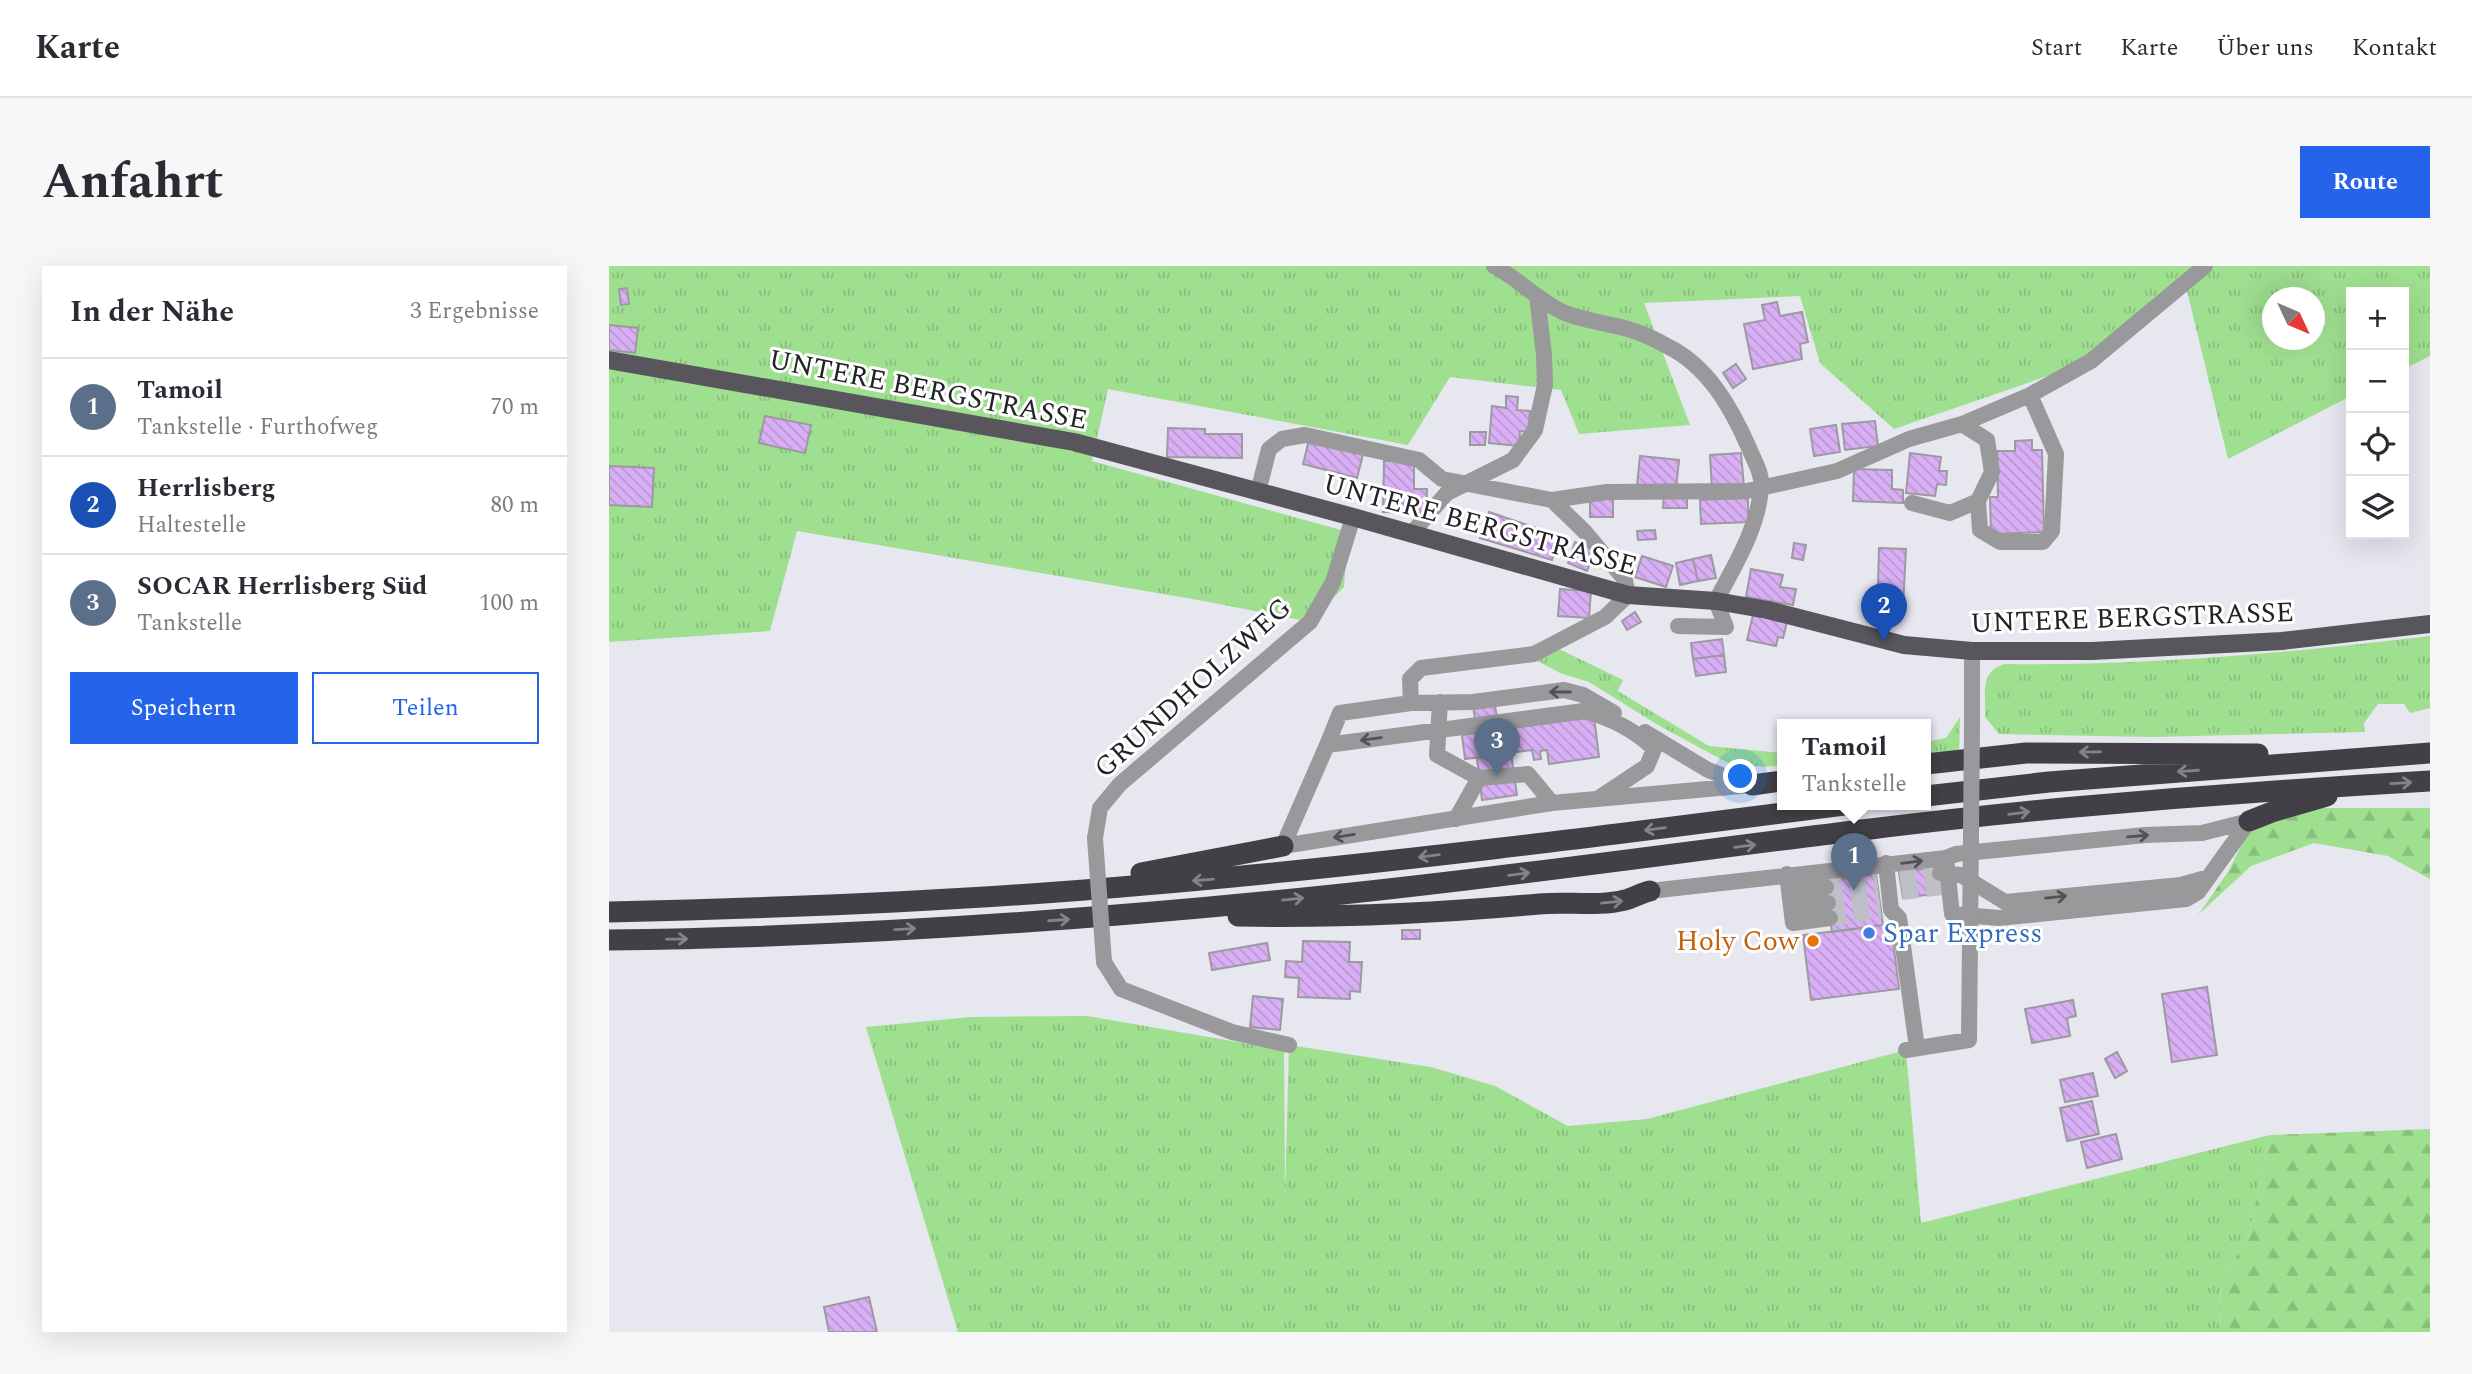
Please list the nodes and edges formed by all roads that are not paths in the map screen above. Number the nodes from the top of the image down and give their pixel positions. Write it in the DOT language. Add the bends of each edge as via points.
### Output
graph roads {
  1 [pos="1494,266"];
  2 [pos="2205,266"];
  3 [pos="1537,296"];
  4 [pos="609,360"];
  5 [pos="2030,395"];
  6 [pos="1962,424"];
  7 [pos="1467,484"];
  8 [pos="1761,488"];
  9 [pos="1258,492"];
  10 [pos="1552,500"];
  11 [pos="1978,501"];
  12 [pos="1912,503"];
  13 [pos="1353,517"];
  14 [pos="1411,534"];
  15 [pos="1628,595"];
  16 [pos="1716,601"];
  17 [pos="2430,624"];
  18 [pos="1678,626"];
  19 [pos="1972,651"];
  20 [pos="1440,702"];
  21 [pos="1411,703"];
  22 [pos="1439,730"];
  23 [pos="1327,745"];
  24 [pos="2430,753"];
  25 [pos="2403,755"];
  26 [pos="1931,764"];
  27 [pos="1479,778"];
  28 [pos="2430,781"];
  29 [pos="1777,782"];
  30 [pos="1752,785"];
  31 [pos="2371,785"];
  32 [pos="1931,795"];
  33 [pos="1599,799"];
  34 [pos="1552,803"];
  35 [pos="1803,810"];
  36 [pos="1456,819"];
  37 [pos="2249,821"];
  38 [pos="1283,846"];
  39 [pos="1787,874"];
  40 [pos="1947,875"];
  41 [pos="2209,877"];
  42 [pos="1888,889"];
  43 [pos="1650,891"];
  44 [pos="1021,895"];
  45 [pos="1791,899"];
  46 [pos="2005,902"];
  47 [pos="609,912"];
  48 [pos="1128,915"];
  49 [pos="2023,916"];
  50 [pos="609,940"];
  51 [pos="1289,1045"];
  1 -- 3 [label="street"];
  2 -- 5 [label="street" via="2091,361"];
  3 -- 7 [label="street" via="1545,385 1535,430 1513,460"];
  3 -- 8 [label="street" via="1565,313 1669,346 1693,362 1739,426 1761,475"];
  4 -- 9 [label="main road, UNTERE BERGSTRASSE" via="1074,442"];
  5 -- 6 [label="street"];
  5 -- 11 [label="street" via="2056,454 2052,531 2043,542 2000,542 1980,530"];
  6 -- 8 [label="street" via="1909,439 1837,471"];
  6 -- 11 [label="street" via="1987,440 1992,472"];
  7 -- 9 [label="street" via="1442,479 1419,460 1305,435 1282,439 1269,449"];
  7 -- 10 [label="street"];
  7 -- 14 [label="street" via="1447,493"];
  8 -- 10 [label="street" via="1607,492"];
  8 -- 16 [label="street" via="1753,528"];
  9 -- 13 [label="main road, UNTERE BERGSTRASSE"];
  10 -- 15 [label="street" via="1625,580"];
  11 -- 12 [label="street" via="1950,513"];
  13 -- 14 [label="main road, UNTERE BERGSTRASSE"];
  13 -- 51 [label="street, GRUNDHOLZWEG, bridge" via="1333,582 1310,622 1120,784 1100,808 1095,838 1104,962 1121,989 1232,1032"];
  14 -- 15 [label="main road, UNTERE BERGSTRASSE"];
  15 -- 16 [label="main road, UNTERE BERGSTRASSE"];
  15 -- 21 [label="street" via="1605,617 1534,654 1421,668 1410,679"];
  16 -- 18 [label="street" via="1727,627"];
  16 -- 19 [label="main road, UNTERE BERGSTRASSE" via="1812,620 1884,641"];
  17 -- 19 [label="main road, UNTERE BERGSTRASSE" via="2269,641 2092,651"];
  19 -- 42 [label="street, bridge" via="1969,1040 1911,1049 1901,925"];
  20 -- 21 [label="street"];
  20 -- 22 [label="street"];
  30 -- 20 [label="street, one-way" via="1708,770 1583,695 1564,690"];
  21 -- 23 [label="street" via="1340,713"];
  22 -- 23 [label="street, one-way"];
  22 -- 27 [label="street" via="1437,755"];
  22 -- 33 [label="street" via="1584,711 1608,717 1654,749 1647,766"];
  23 -- 38 [label="street"];
  24 -- 25 [label="highway"];
  25 -- 26 [label="highway, one-way" via="2050,753"];
  25 -- 32 [label="highway, one-way"];
  27 -- 34 [label="street" via="1528,774"];
  27 -- 36 [label="street"];
  31 -- 28 [label="highway, one-way"];
  29 -- 30 [label="highway"];
  30 -- 33 [label="street"];
  31 -- 37 [label="highway"];
  48 -- 31 [label="highway, one-way" via="1419,886 2060,808"];
  33 -- 34 [label="street"];
  34 -- 36 [label="street"];
  35 -- 44 [label="highway, one-way" via="1368,863"];
  36 -- 38 [label="street, one-way"];
  40 -- 37 [label="street, one-way" via="1956,854 2203,833"];
  37 -- 41 [label="street"];
  38 -- 44 [label="highway"];
  39 -- 42 [label="street"];
  39 -- 43 [label="street"];
  39 -- 45 [label="street"];
  42 -- 40 [label="street, one-way" via="1899,864"];
  40 -- 46 [label="street"];
  40 -- 49 [label="street" via="1952,914"];
  46 -- 41 [label="street, one-way" via="2181,885"];
  41 -- 49 [label="street" via="2186,899"];
  48 -- 43 [label="highway, one-way" via="1385,914 1590,904 1625,900"];
  44 -- 47 [label="highway"];
  45 -- 45 [label="street" via="1828,902 1793,923"];
  46 -- 49 [label="street"];
  50 -- 48 [label="highway, one-way" via="901,930"];
}
